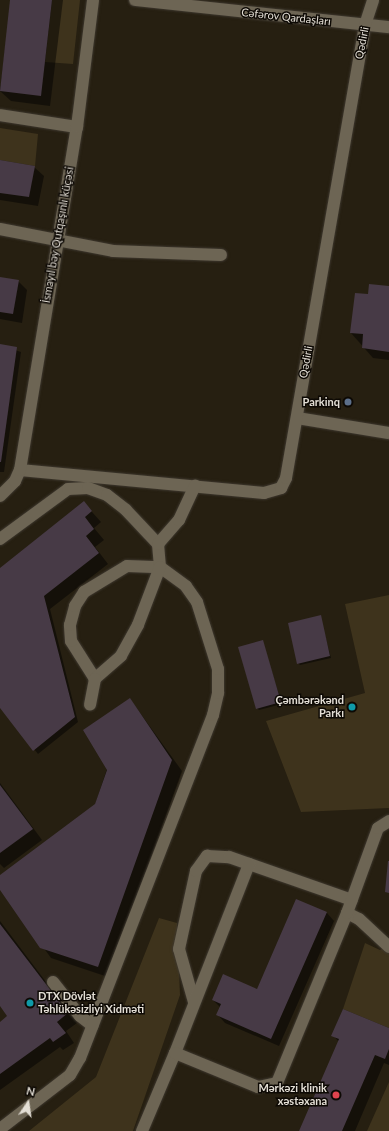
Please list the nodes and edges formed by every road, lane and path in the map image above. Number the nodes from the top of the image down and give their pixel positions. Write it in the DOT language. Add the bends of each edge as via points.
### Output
graph roads {
  1 [pos="93,0"];
  2 [pos="135,0"];
  3 [pos="373,0"];
  4 [pos="365,25"];
  5 [pos="389,27"];
  6 [pos="0,115"];
  7 [pos="77,127"];
  8 [pos="0,229"];
  9 [pos="57,239"];
  10 [pos="221,255"];
  11 [pos="297,418"];
  12 [pos="389,433"];
  13 [pos="20,470"];
  14 [pos="195,486"];
  15 [pos="0,496"];
  16 [pos="0,539"];
  17 [pos="158,544"];
  18 [pos="160,567"];
  19 [pos="95,679"];
  20 [pos="90,705"];
  21 [pos="389,821"];
  22 [pos="249,864"];
  23 [pos="352,900"];
  24 [pos="347,913"];
  25 [pos="389,947"];
  26 [pos="53,982"];
  27 [pos="194,1002"];
  28 [pos="93,1026"];
  29 [pos="175,1053"];
  30 [pos="0,1130"];
  31 [pos="142,1131"];
  1 -- 7 [label="street, İsmayıl bəy Qutqaşınlı küçəsi"];
  2 -- 4 [label="street, Cəfərov Qardaşları"];
  3 -- 4 [label="street, Qədirli"];
  4 -- 5 [label="street, Cəfərov Qardaşları"];
  4 -- 11 [label="street, Qədirli"];
  6 -- 7 [label="street"];
  7 -- 9 [label="street, İsmayıl bəy Qutqaşınlı küçəsi"];
  8 -- 9 [label="street"];
  9 -- 10 [label="street" via="113,251"];
  9 -- 13 [label="street, İsmayıl bəy Qutqaşınlı küçəsi"];
  11 -- 12 [label="street"];
  11 -- 14 [label="street, Qədirli" via="286,478 281,488 264,493"];
  13 -- 14 [label="street, Qədirli"];
  13 -- 15 [label="street" via="15,481"];
  14 -- 17 [label="street" via="179,520"];
  16 -- 17 [label="street" via="68,489 88,488 107,495 126,510"];
  17 -- 18 [label="street"];
  18 -- 19 [label="street" via="138,625 121,656"];
  18 -- 19 [label="street" via="127,566 84,592 75,606 70,625 71,641"];
  18 -- 28 [label="street" via="186,586 197,602 218,669 218,693 213,715"];
  19 -- 20 [label="street"];
  21 -- 23 [label="street" via="378,828"];
  22 -- 23 [label="street"];
  22 -- 27 [label="street"];
  22 -- 27 [label="street" via="216,854 207,856 196,871 179,949"];
  23 -- 24 [label="street"];
  24 -- 25 [label="street" via="359,919"];
  24 -- 29 [label="street" via="277,1083 258,1087"];
  26 -- 28 [label="street" via="80,1016"];
  27 -- 29 [label="street"];
  28 -- 30 [label="street" via="70,1074"];
  29 -- 31 [label="street"];
}
